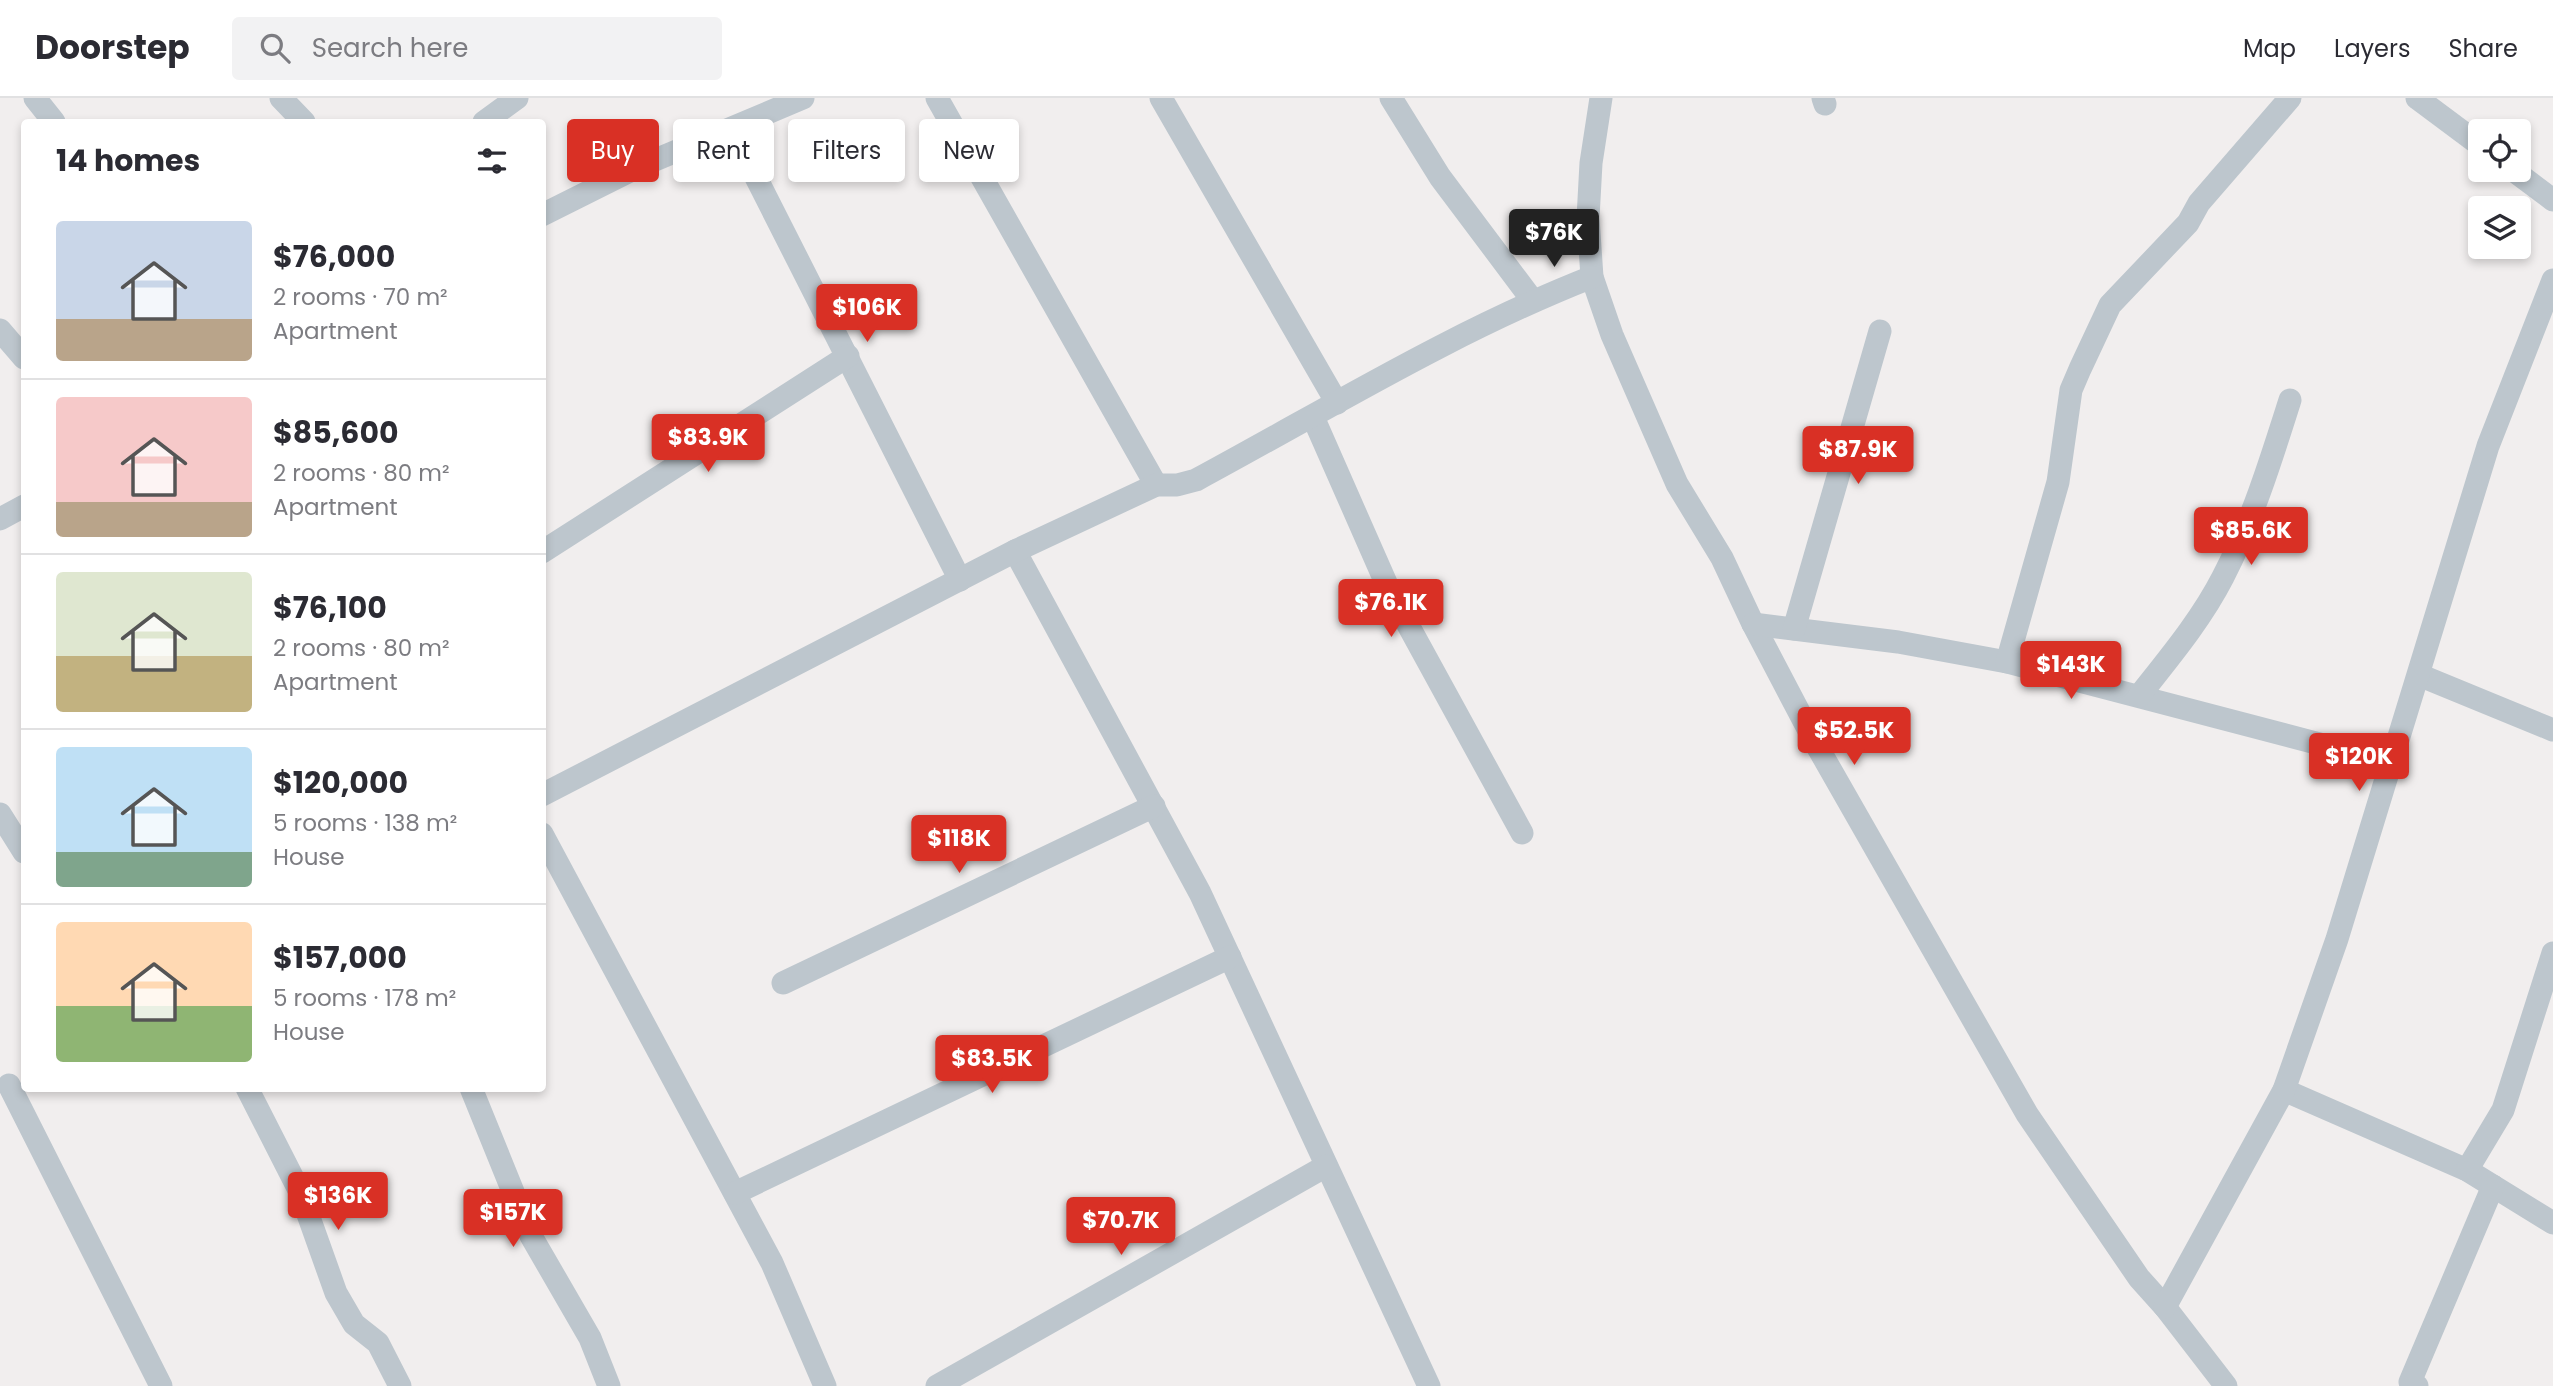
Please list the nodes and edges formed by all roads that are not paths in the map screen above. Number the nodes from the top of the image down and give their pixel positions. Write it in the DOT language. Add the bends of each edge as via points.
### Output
graph roads {
  1 [pos="35,98"];
  2 [pos="281,98"];
  3 [pos="517,98"];
  4 [pos="803,98"];
  5 [pos="937,98"];
  6 [pos="1161,98"];
  7 [pos="1391,98"];
  8 [pos="1601,98"];
  9 [pos="2290,98"];
  10 [pos="2417,98"];
  11 [pos="52,119"];
  12 [pos="301,119"];
  13 [pos="488,119"];
  14 [pos="756,119"];
  15 [pos="2468,136"];
  16 [pos="673,153"];
  17 [pos="759,182"];
  18 [pos="2529,182"];
  19 [pos="2553,200"];
  20 [pos="546,213"];
  21 [pos="1592,277"];
  22 [pos="2553,280"];
  23 [pos="1532,300"];
  24 [pos="0,330"];
  25 [pos="1880,331"];
  26 [pos="21,354"];
  27 [pos="848,356"];
  28 [pos="2290,400"];
  29 [pos="1337,403"];
  30 [pos="1313,417"];
  31 [pos="1156,485"];
  32 [pos="21,508"];
  33 [pos="0,519"];
  34 [pos="546,549"];
  35 [pos="1016,551"];
  36 [pos="960,580"];
  37 [pos="1753,624"];
  38 [pos="1794,629"];
  39 [pos="2007,662"];
  40 [pos="2419,675"];
  41 [pos="2139,696"];
  42 [pos="2553,730"];
  43 [pos="2392,763"];
  44 [pos="546,793"];
  45 [pos="1154,807"];
  46 [pos="0,814"];
  47 [pos="1522,833"];
  48 [pos="546,841"];
  49 [pos="21,847"];
  50 [pos="2553,953"];
  51 [pos="1230,957"];
  52 [pos="783,983"];
  53 [pos="11,1083"];
  54 [pos="2284,1090"];
  55 [pos="249,1092"];
  56 [pos="473,1092"];
  57 [pos="1326,1166"];
  58 [pos="2467,1170"];
  59 [pos="2493,1186"];
  60 [pos="735,1193"];
  61 [pos="2553,1223"];
  62 [pos="2165,1307"];
  63 [pos="1422,1383"];
  64 [pos="2412,1385"];
  65 [pos="161,1386"];
  66 [pos="400,1386"];
  67 [pos="609,1386"];
  68 [pos="825,1386"];
  69 [pos="937,1386"];
  70 [pos="2226,1386"];
  1 -- 11 [label="street"];
  2 -- 12 [label="street"];
  3 -- 13 [label="street"];
  4 -- 14 [label="street"];
  5 -- 31 [label="street"];
  6 -- 29 [label="street"];
  7 -- 23 [label="street" via="1440,177"];
  8 -- 21 [label="street" via="1588,218"];
  9 -- 39 [label="street" via="2199,203 2188,223 2110,305 2071,390 2058,482"];
  10 -- 15 [label="street"];
  16 -- 20 [label="street"];
  17 -- 27 [label="street"];
  18 -- 19 [label="street"];
  21 -- 23 [label="street"];
  21 -- 37 [label="street" via="1612,335 1677,484 1722,558"];
  22 -- 40 [label="street" via="2488,446"];
  23 -- 29 [label="street"];
  24 -- 26 [label="street"];
  25 -- 38 [label="street"];
  27 -- 34 [label="street"];
  27 -- 36 [label="street"];
  28 -- 41 [label="street" via="2267,474 2223,577 2184,639"];
  29 -- 30 [label="street"];
  30 -- 31 [label="street" via="1196,480"];
  30 -- 47 [label="street" via="1390,592"];
  31 -- 35 [label="street"];
  32 -- 33 [label="street"];
  35 -- 36 [label="street"];
  35 -- 45 [label="street"];
  36 -- 44 [label="street"];
  37 -- 38 [label="street"];
  37 -- 62 [label="street" via="1817,746 2027,1114 2138,1278"];
  38 -- 39 [label="street"];
  39 -- 41 [label="street"];
  40 -- 42 [label="street"];
  40 -- 43 [label="street"];
  41 -- 43 [label="street"];
  43 -- 54 [label="street"];
  45 -- 51 [label="street"];
  45 -- 52 [label="street"];
  46 -- 49 [label="street"];
  48 -- 60 [label="street"];
  50 -- 58 [label="street" via="2503,1110"];
  51 -- 57 [label="street"];
  51 -- 60 [label="street"];
  53 -- 65 [label="street"];
  54 -- 58 [label="street"];
  54 -- 62 [label="street"];
  55 -- 66 [label="street" via="300,1192 337,1293 354,1324 378,1343"];
  56 -- 67 [label="street" via="531,1236 590,1338"];
  57 -- 63 [label="street"];
  57 -- 69 [label="street"];
  58 -- 59 [label="street"];
  59 -- 61 [label="street"];
  59 -- 64 [label="street"];
  60 -- 68 [label="street" via="772,1263"];
  62 -- 70 [label="street"];
}
